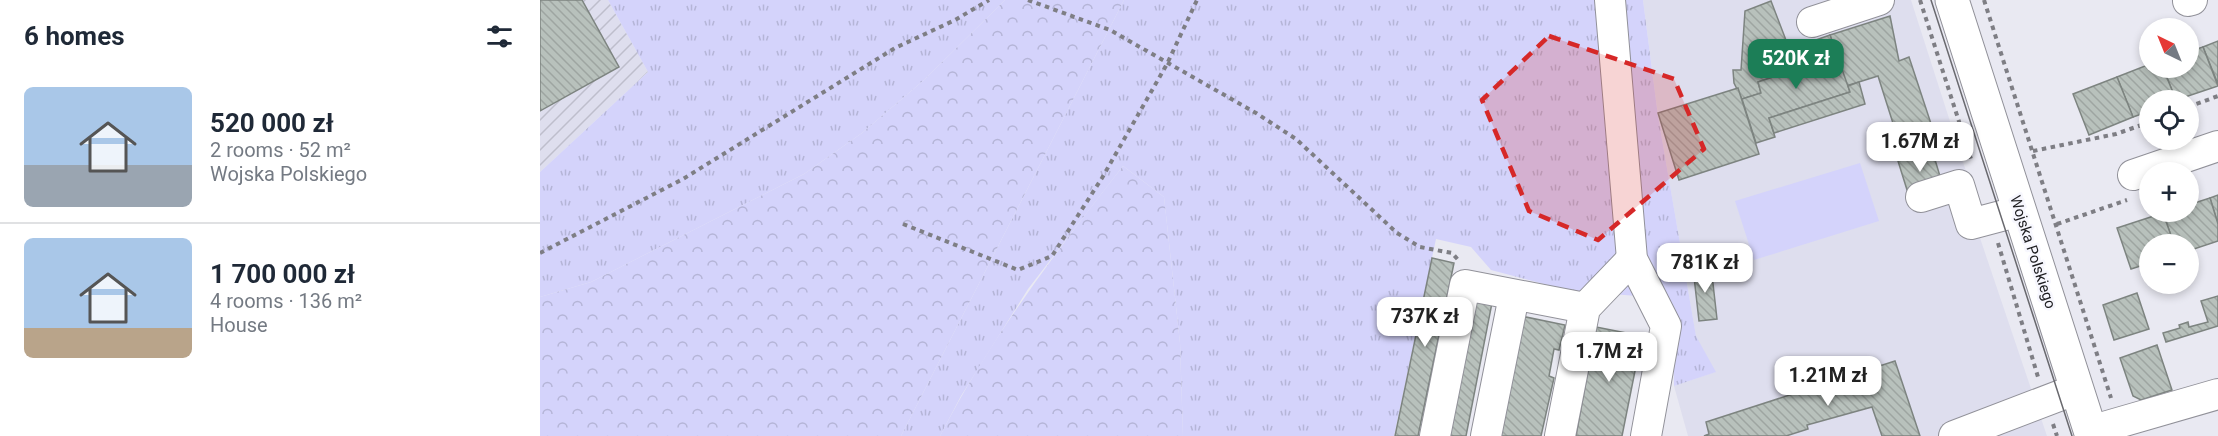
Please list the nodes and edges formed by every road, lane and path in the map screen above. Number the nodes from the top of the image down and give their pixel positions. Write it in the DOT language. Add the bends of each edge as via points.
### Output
graph roads {
  1 [pos="989,0"];
  2 [pos="1028,0"];
  3 [pos="1197,0"];
  4 [pos="1610,0"];
  5 [pos="1879,0"];
  6 [pos="1952,0"];
  7 [pos="1984,0"];
  8 [pos="1812,22"];
  9 [pos="1167,64"];
  10 [pos="2218,96"];
  11 [pos="2199,103"];
  12 [pos="2139,126"];
  13 [pos="2218,146"];
  14 [pos="2033,151"];
  15 [pos="2131,187"];
  16 [pos="1921,197"];
  17 [pos="2020,211"];
  18 [pos="903,224"];
  19 [pos="2057,224"];
  20 [pos="540,253"];
  21 [pos="1632,260"];
  22 [pos="1465,285"];
  23 [pos="1514,296"];
  24 [pos="1585,308"];
  25 [pos="2077,389"];
  26 [pos="2218,394"];
  27 [pos="2101,430"];
  28 [pos="1435,436"];
  29 [pos="1486,436"];
  30 [pos="1560,436"];
  31 [pos="1646,436"];
  32 [pos="1954,436"];
  1 -- 20 [label="path" via="895,48 683,178"];
  2 -- 9 [label="path" via="1110,30"];
  3 -- 9 [label="path"];
  4 -- 21 [label="street"];
  5 -- 8 [label="street"];
  6 -- 17 [label="main road, Wojska Polskiego"];
  7 -- 14 [label="path"];
  9 -- 18 [label="path" via="1052,256 1018,270"];
  9 -- 22 [label="path" via="1296,139 1397,233 1420,247 1452,253 1463,265"];
  10 -- 11 [label="path"];
  12 -- 14 [label="path"];
  13 -- 15 [label="street"];
  14 -- 19 [label="path"];
  15 -- 19 [label="path"];
  16 -- 17 [label="street" via="1959,185 1971,224"];
  17 -- 25 [label="main road, Wojska Polskiego"];
  19 -- 27 [label="path"];
  21 -- 24 [label="street"];
  21 -- 31 [label="street" via="1666,326"];
  22 -- 23 [label="street"];
  22 -- 28 [label="street"];
  23 -- 24 [label="street"];
  23 -- 29 [label="street"];
  24 -- 30 [label="street"];
  25 -- 27 [label="main road, Wojska Polskiego"];
  25 -- 32 [label="street"];
  26 -- 27 [label="street"];
}
